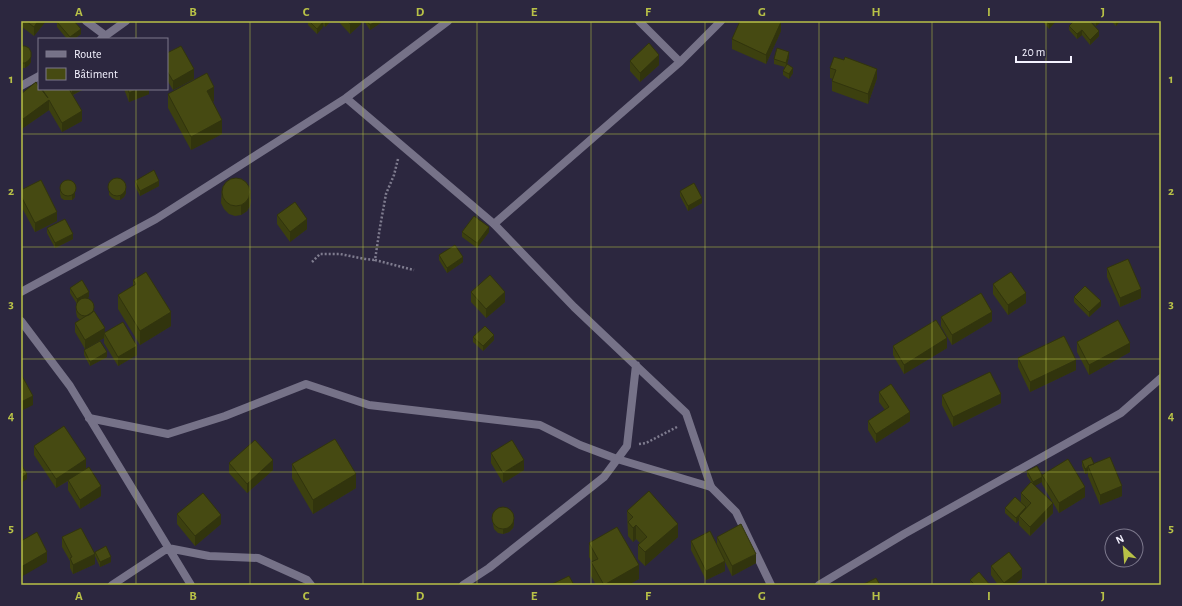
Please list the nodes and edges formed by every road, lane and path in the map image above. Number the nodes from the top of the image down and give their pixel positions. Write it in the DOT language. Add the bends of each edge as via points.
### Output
graph roads {
  1 [pos="86,21"];
  2 [pos="126,21"];
  3 [pos="448,21"];
  4 [pos="639,21"];
  5 [pos="721,21"];
  6 [pos="103,37"];
  7 [pos="680,62"];
  8 [pos="38,77"];
  9 [pos="21,86"];
  10 [pos="346,98"];
  11 [pos="401,145"];
  12 [pos="494,224"];
  13 [pos="375,260"];
  14 [pos="312,262"];
  15 [pos="414,270"];
  16 [pos="21,292"];
  17 [pos="21,321"];
  18 [pos="636,365"];
  19 [pos="1161,378"];
  20 [pos="686,413"];
  21 [pos="89,418"];
  22 [pos="627,446"];
  23 [pos="617,459"];
  24 [pos="711,487"];
  25 [pos="168,548"];
  26 [pos="112,585"];
  27 [pos="191,585"];
  28 [pos="311,585"];
  29 [pos="464,585"];
  30 [pos="771,585"];
  31 [pos="819,585"];
  1 -- 6 [label="street"];
  2 -- 6 [label="street"];
  3 -- 10 [label="street"];
  4 -- 7 [label="street"];
  5 -- 7 [label="street"];
  7 -- 12 [label="street"];
  8 -- 9 [label="street"];
  10 -- 11 [label="street"];
  10 -- 16 [label="street" via="156,219"];
  11 -- 12 [label="street"];
  11 -- 13 [label="path" via="394,175 386,194"];
  12 -- 18 [label="street" via="574,307"];
  13 -- 14 [label="path" via="340,254 320,254"];
  13 -- 15 [label="path"];
  17 -- 21 [label="street" via="70,386"];
  18 -- 20 [label="street"];
  18 -- 22 [label="street"];
  19 -- 31 [label="street" via="1121,413 904,534"];
  20 -- 22 [label="path" via="676,427 646,443"];
  20 -- 24 [label="street"];
  21 -- 23 [label="street" via="168,434 225,416 306,384 369,405 540,425 580,445"];
  21 -- 25 [label="street"];
  22 -- 23 [label="street"];
  23 -- 24 [label="street"];
  23 -- 29 [label="street" via="598,482"];
  24 -- 30 [label="street" via="736,512"];
  25 -- 26 [label="street"];
  25 -- 27 [label="street"];
  25 -- 28 [label="street" via="209,556 258,558 307,580"];
}
